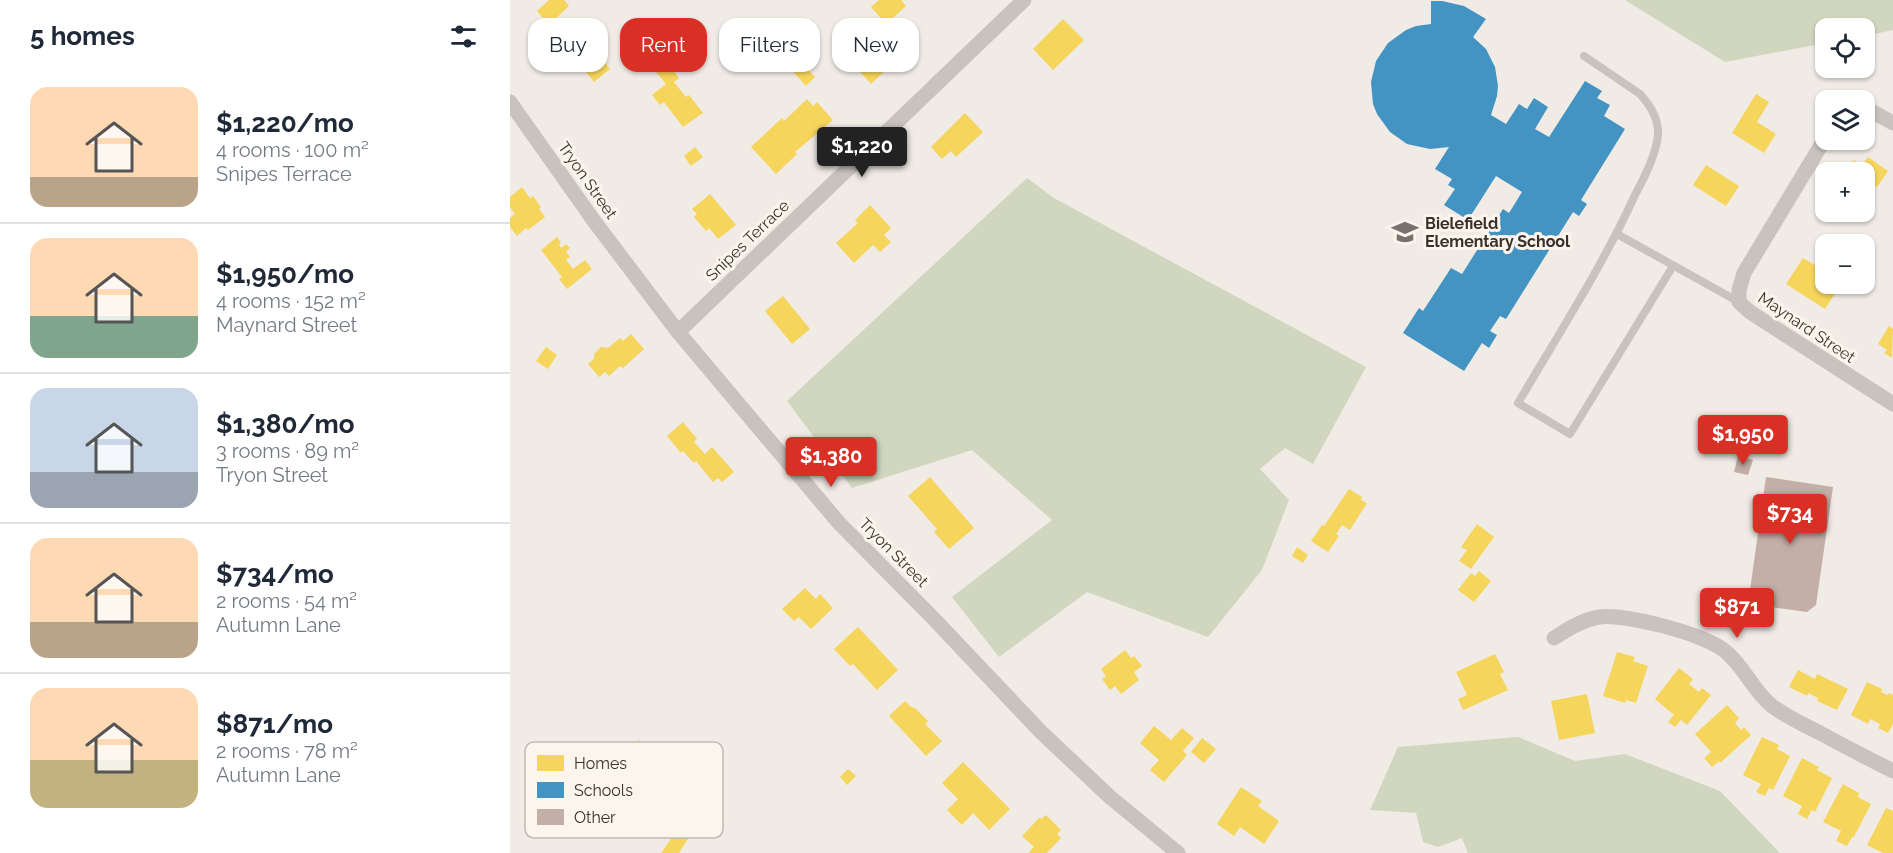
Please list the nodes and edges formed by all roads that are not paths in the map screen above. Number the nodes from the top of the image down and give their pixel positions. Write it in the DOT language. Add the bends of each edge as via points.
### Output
graph roads {
  1 [pos="1023,0"];
  2 [pos="1584,56"];
  3 [pos="510,102"];
  4 [pos="1875,113"];
  5 [pos="1893,123"];
  6 [pos="1818,150"];
  7 [pos="1617,234"];
  8 [pos="1672,266"];
  9 [pos="1739,302"];
  10 [pos="678,332"];
  11 [pos="1893,404"];
  12 [pos="1554,638"];
  13 [pos="1893,771"];
  14 [pos="1178,853"];
  1 -- 10 [label="street, Snipes Terrace"];
  2 -- 7 [label="lane" via="1641,94 1657,124 1656,144"];
  3 -- 10 [label="street, Tryon Street"];
  4 -- 5 [label="street"];
  6 -- 9 [label="street, Maynard Street" via="1744,273"];
  7 -- 8 [label="lane"];
  7 -- 8 [label="lane" via="1518,403 1570,434"];
  8 -- 9 [label="lane"];
  9 -- 11 [label="street, Maynard Street"];
  10 -- 14 [label="street, Tryon Street" via="839,523 1041,732 1110,797"];
  12 -- 13 [label="street" via="1582,621 1614,616 1710,640 1737,662 1771,705"];
}
